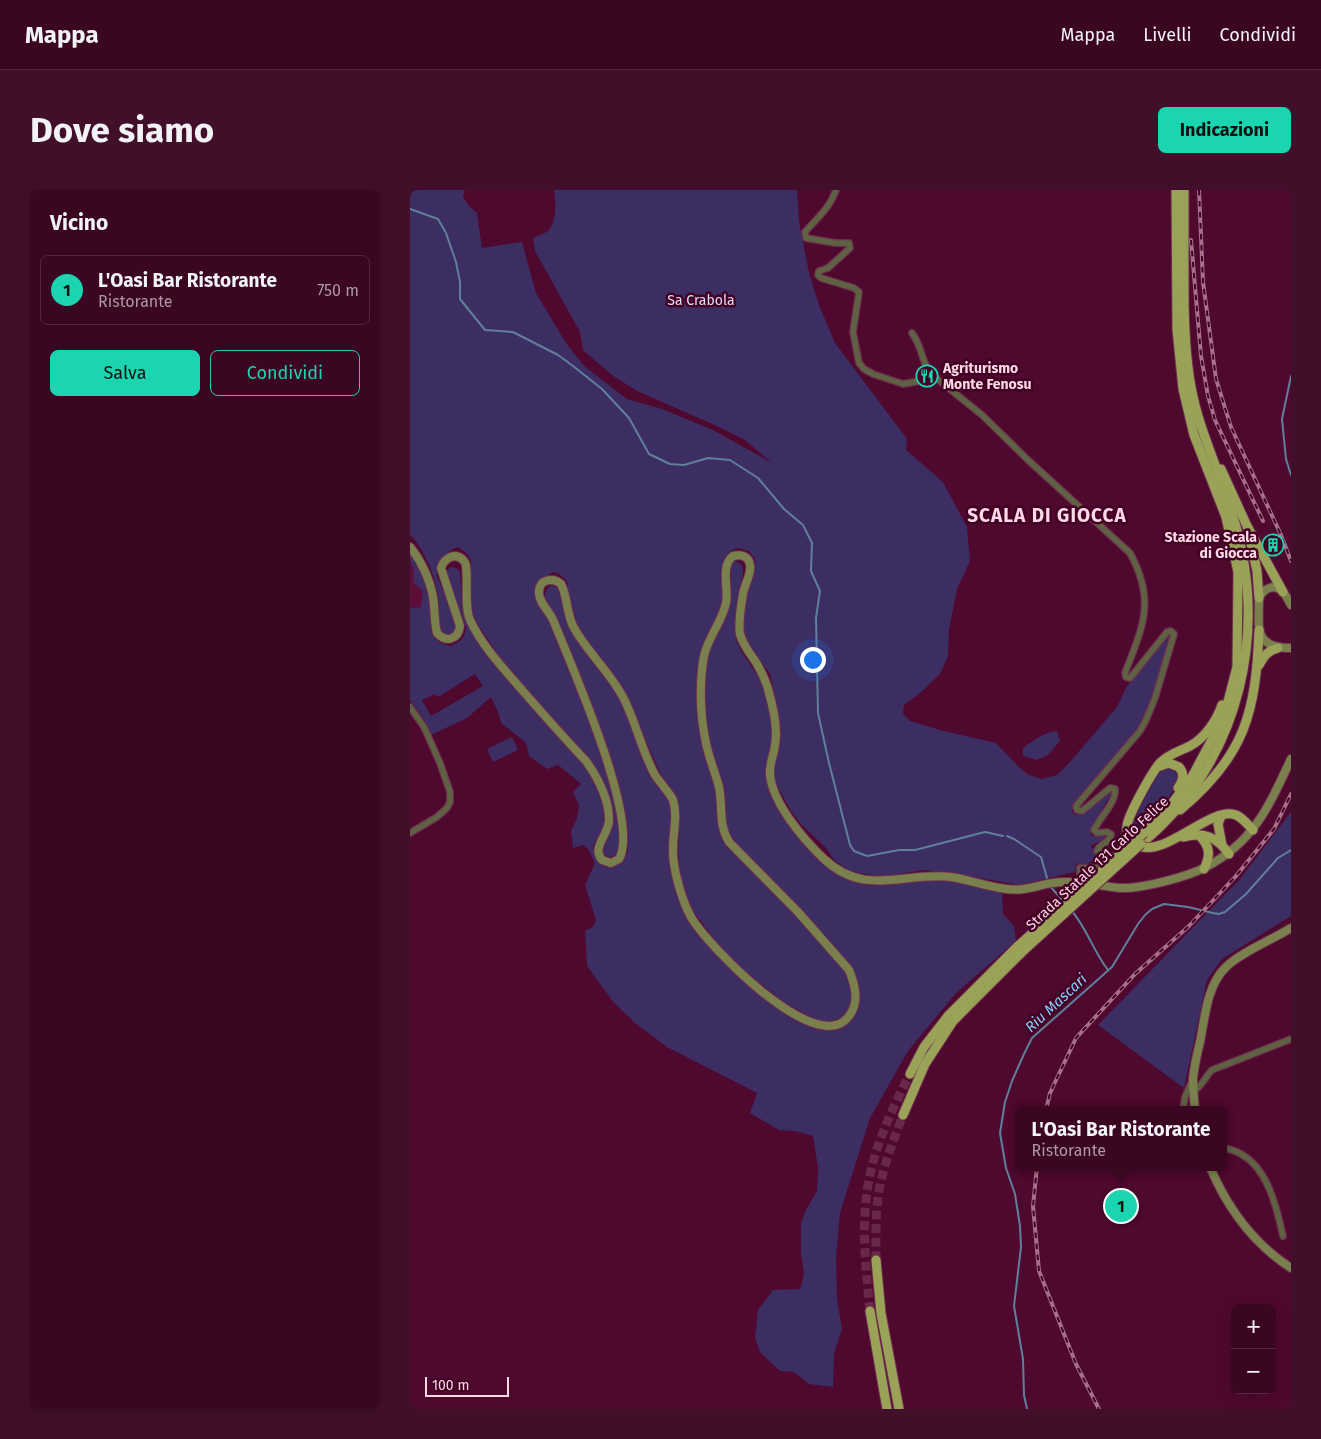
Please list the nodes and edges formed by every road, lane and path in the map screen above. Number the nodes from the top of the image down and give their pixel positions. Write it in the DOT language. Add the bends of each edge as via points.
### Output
graph roads {
  1 [pos="836,190"];
  2 [pos="1176,190"];
  3 [pos="1184,190"];
  4 [pos="912,333"];
  5 [pos="936,378"];
  6 [pos="1210,454"];
  7 [pos="1247,526"];
  8 [pos="410,546"];
  9 [pos="1283,592"];
  10 [pos="1259,598"];
  11 [pos="1291,606"];
  12 [pos="1259,630"];
  13 [pos="1278,648"];
  14 [pos="1291,648"];
  15 [pos="1237,667"];
  16 [pos="1256,675"];
  17 [pos="410,707"];
  18 [pos="1291,759"];
  19 [pos="1155,769"];
  20 [pos="1221,816"];
  21 [pos="1253,830"];
  22 [pos="410,833"];
  23 [pos="1147,834"];
  24 [pos="1199,835"];
  25 [pos="1175,838"];
  26 [pos="1222,844"];
  27 [pos="1229,854"];
  28 [pos="1204,869"];
  29 [pos="1080,882"];
  30 [pos="1291,928"];
  31 [pos="1020,949"];
  32 [pos="1291,1040"];
  33 [pos="910,1074"];
  34 [pos="1193,1079"];
  35 [pos="1193,1090"];
  36 [pos="1184,1106"];
  37 [pos="1195,1106"];
  38 [pos="903,1116"];
  39 [pos="1227,1149"];
  40 [pos="1212,1171"];
  41 [pos="1282,1236"];
  42 [pos="876,1260"];
  43 [pos="1291,1268"];
  44 [pos="870,1311"];
  45 [pos="887,1409"];
  46 [pos="899,1409"];
  1 -- 5 [label="street" via="825,212 805,232 806,238 849,243 850,248 828,268 818,271 818,275 859,292 853,332 859,363 873,374 903,384"];
  2 -- 15 [label="highway, Strada Statale 131 Carlo Felice" via="1177,329 1183,390 1194,435 1226,517 1238,572"];
  3 -- 6 [label="highway, Strada Statale 131 Carlo Felice" via="1184,327 1189,376"];
  4 -- 5 [label="street" via="928,372"];
  5 -- 29 [label="street" via="982,415 1130,553 1144,587 1145,608 1125,676 1129,678 1135,672 1167,632 1174,634 1155,698 1140,731 1076,806 1082,811 1110,788 1115,789 1094,830 1111,834 1097,852 1122,860 1121,865 1080,868"];
  6 -- 7 [label="highway" via="1224,474"];
  6 -- 23 [label="highway, Strada Statale 131 Carlo Felice" via="1232,513 1246,568 1249,633 1239,692 1221,741 1178,807"];
  7 -- 9 [label="highway"];
  7 -- 10 [label="highway"];
  8 -- 29 [label="main road" via="417,555 433,596 437,633 445,639 456,636 460,626 441,568 445,560 453,556 464,561 468,569 466,605 476,633 597,776 609,820 598,853 603,861 613,863 622,852 619,801 602,745 553,618 539,596 545,581 554,580 561,584 574,628 623,697 655,775 672,798 675,814 673,850 680,891 690,916 713,946 791,1014 822,1026 838,1026 848,1018 856,994 849,970 723,833 718,786 702,723 702,682 709,638 726,603 727,565 733,556 745,556 750,566 743,594 740,634 769,692 777,730 770,764 774,792 802,836 826,860 842,872 860,879 883,882 929,876 951,877 1024,890 1055,883"];
  9 -- 10 [label="main road" via="1276,587 1267,588"];
  9 -- 11 [label="main road"];
  10 -- 12 [label="main road"];
  12 -- 13 [label="main road" via="1265,643"];
  12 -- 16 [label="highway"];
  13 -- 14 [label="main road"];
  13 -- 16 [label="highway" via="1264,655"];
  15 -- 19 [label="highway" via="1220,712 1205,734 1192,745 1161,761"];
  15 -- 23 [label="highway, Strada Statale 131 Carlo Felice" via="1224,717 1215,737 1193,775"];
  16 -- 23 [label="highway" via="1248,717 1240,739 1224,765 1195,798"];
  17 -- 22 [label="street" via="424,727 450,792 447,808"];
  18 -- 21 [label="main road"];
  19 -- 23 [label="highway" via="1166,763 1176,764 1183,779"];
  19 -- 25 [label="highway" via="1130,816 1129,837 1140,847 1151,849"];
  20 -- 21 [label="highway" via="1229,814 1242,818"];
  20 -- 25 [label="highway"];
  20 -- 26 [label="highway" via="1218,824"];
  21 -- 27 [label="main road"];
  23 -- 31 [label="highway, Strada Statale 131 Carlo Felice, bridge"];
  24 -- 25 [label="highway"];
  24 -- 26 [label="highway"];
  24 -- 28 [label="highway" via="1210,851"];
  26 -- 27 [label="highway"];
  27 -- 28 [label="main road"];
  28 -- 29 [label="main road" via="1142,886 1122,888"];
  30 -- 34 [label="main road" via="1234,959 1217,978 1206,1008"];
  31 -- 33 [label="highway, Strada Statale 131 Carlo Felice" via="948,1016 924,1047"];
  31 -- 38 [label="highway, Strada Statale 131 Carlo Felice" via="953,1021 925,1064"];
  32 -- 35 [label="street" via="1212,1070 1199,1089"];
  34 -- 35 [label="main road"];
  34 -- 36 [label="street"];
  35 -- 37 [label="main road"];
  39 -- 41 [label="street" via="1235,1150 1255,1164 1275,1199"];
  40 -- 43 [label="main road" via="1236,1215 1259,1241"];
  42 -- 46 [label="highway" via="881,1313"];
  44 -- 45 [label="highway"];
}
